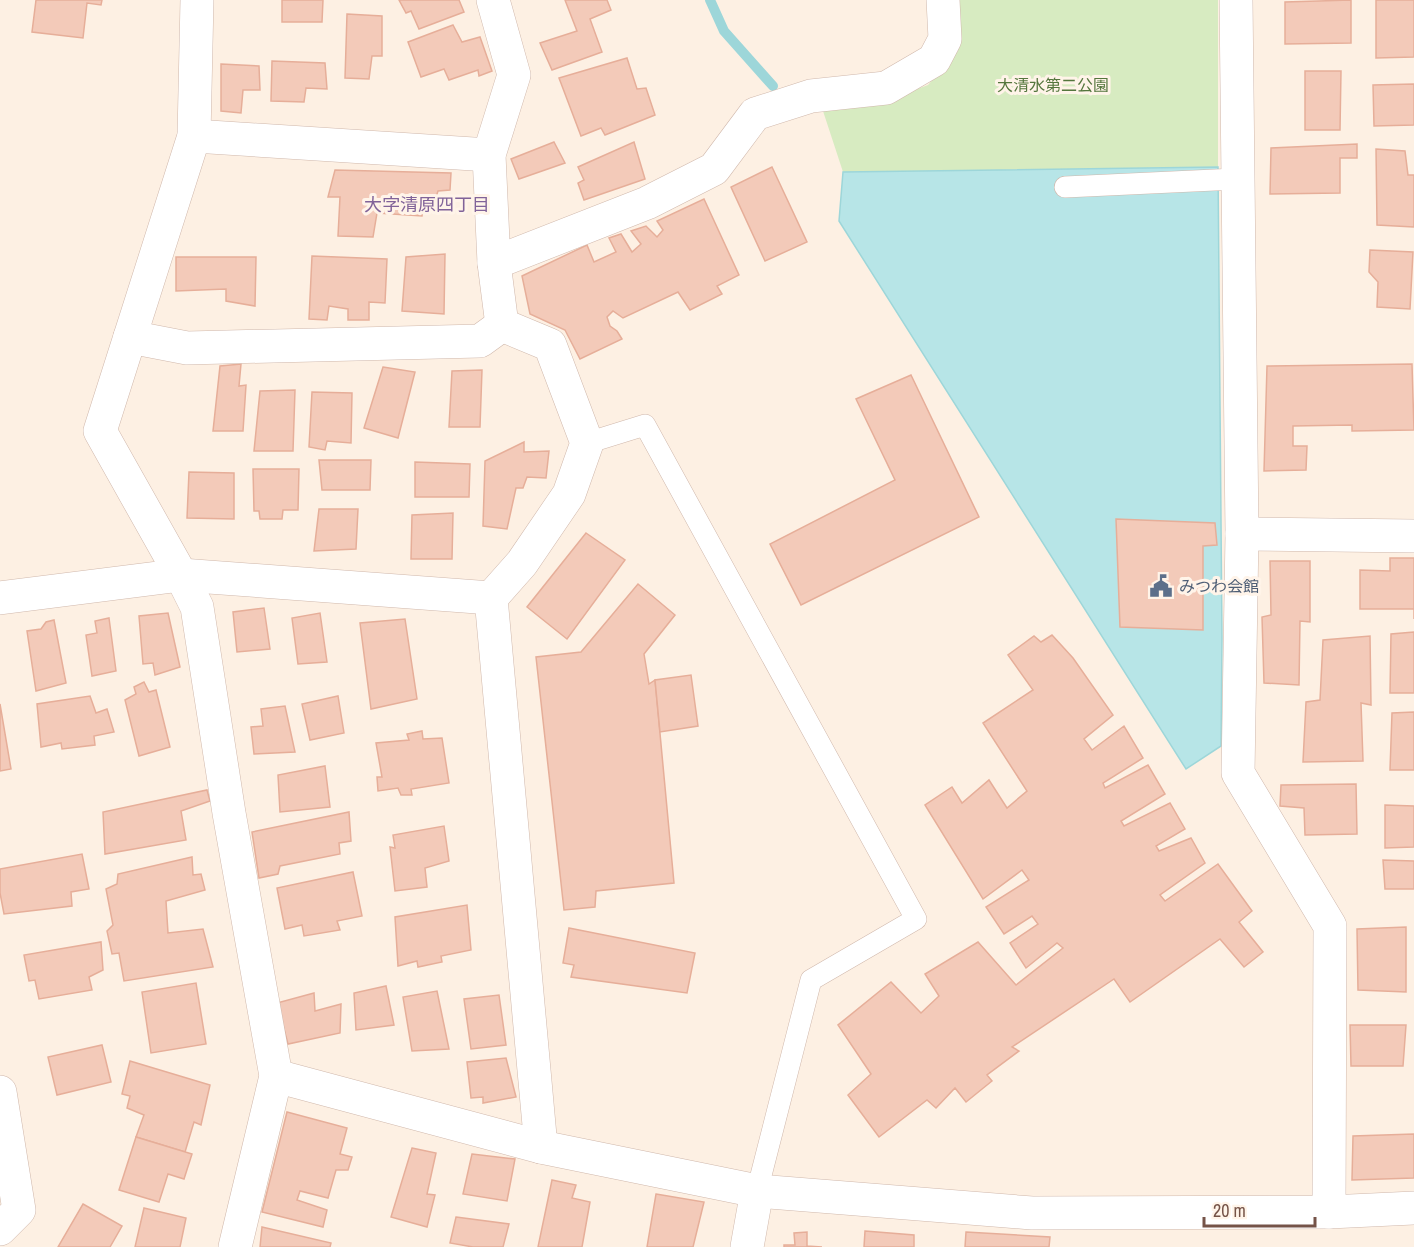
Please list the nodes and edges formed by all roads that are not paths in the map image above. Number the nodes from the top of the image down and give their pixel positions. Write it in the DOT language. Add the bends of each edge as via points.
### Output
graph roads {
  1 [pos="197,0"];
  2 [pos="493,0"];
  3 [pos="943,0"];
  4 [pos="1236,0"];
  5 [pos="194,136"];
  6 [pos="489,155"];
  7 [pos="1236,179"];
  8 [pos="1065,187"];
  9 [pos="494,263"];
  10 [pos="502,325"];
  11 [pos="130,337"];
  12 [pos="587,443"];
  13 [pos="1242,534"];
  14 [pos="1414,536"];
  15 [pos="181,575"];
  16 [pos="0,598"];
  17 [pos="491,598"];
  18 [pos="276,1076"];
  19 [pos="0,1092"];
  20 [pos="541,1148"];
  21 [pos="758,1191"];
  22 [pos="1414,1208"];
  23 [pos="1329,1212"];
  24 [pos="0,1229"];
  25 [pos="236,1247"];
  26 [pos="747,1247"];
  1 -- 5 [label="street"];
  2 -- 6 [label="street" via="514,75"];
  3 -- 9 [label="street" via="945,39 934,60 895,83 886,88 811,96 755,114 714,169 647,203"];
  4 -- 7 [label="street"];
  5 -- 6 [label="street"];
  5 -- 11 [label="street"];
  6 -- 9 [label="street"];
  7 -- 8 [label="lane"];
  7 -- 13 [label="street"];
  9 -- 10 [label="street"];
  10 -- 11 [label="street" via="480,341 187,348"];
  10 -- 12 [label="street" via="550,345"];
  11 -- 15 [label="street" via="100,431"];
  12 -- 17 [label="street" via="569,494 522,563"];
  12 -- 21 [label="lane" via="645,425 916,919 811,980"];
  13 -- 14 [label="street"];
  13 -- 23 [label="street" via="1238,773 1330,926"];
  15 -- 16 [label="street"];
  15 -- 17 [label="street"];
  15 -- 18 [label="street" via="197,607 228,813"];
  17 -- 20 [label="street"];
  18 -- 20 [label="street"];
  18 -- 25 [label="street"];
  19 -- 24 [label="street" via="19,1210"];
  20 -- 21 [label="street"];
  21 -- 23 [label="street" via="1032,1213"];
  21 -- 26 [label="street"];
  22 -- 23 [label="street"];
}
